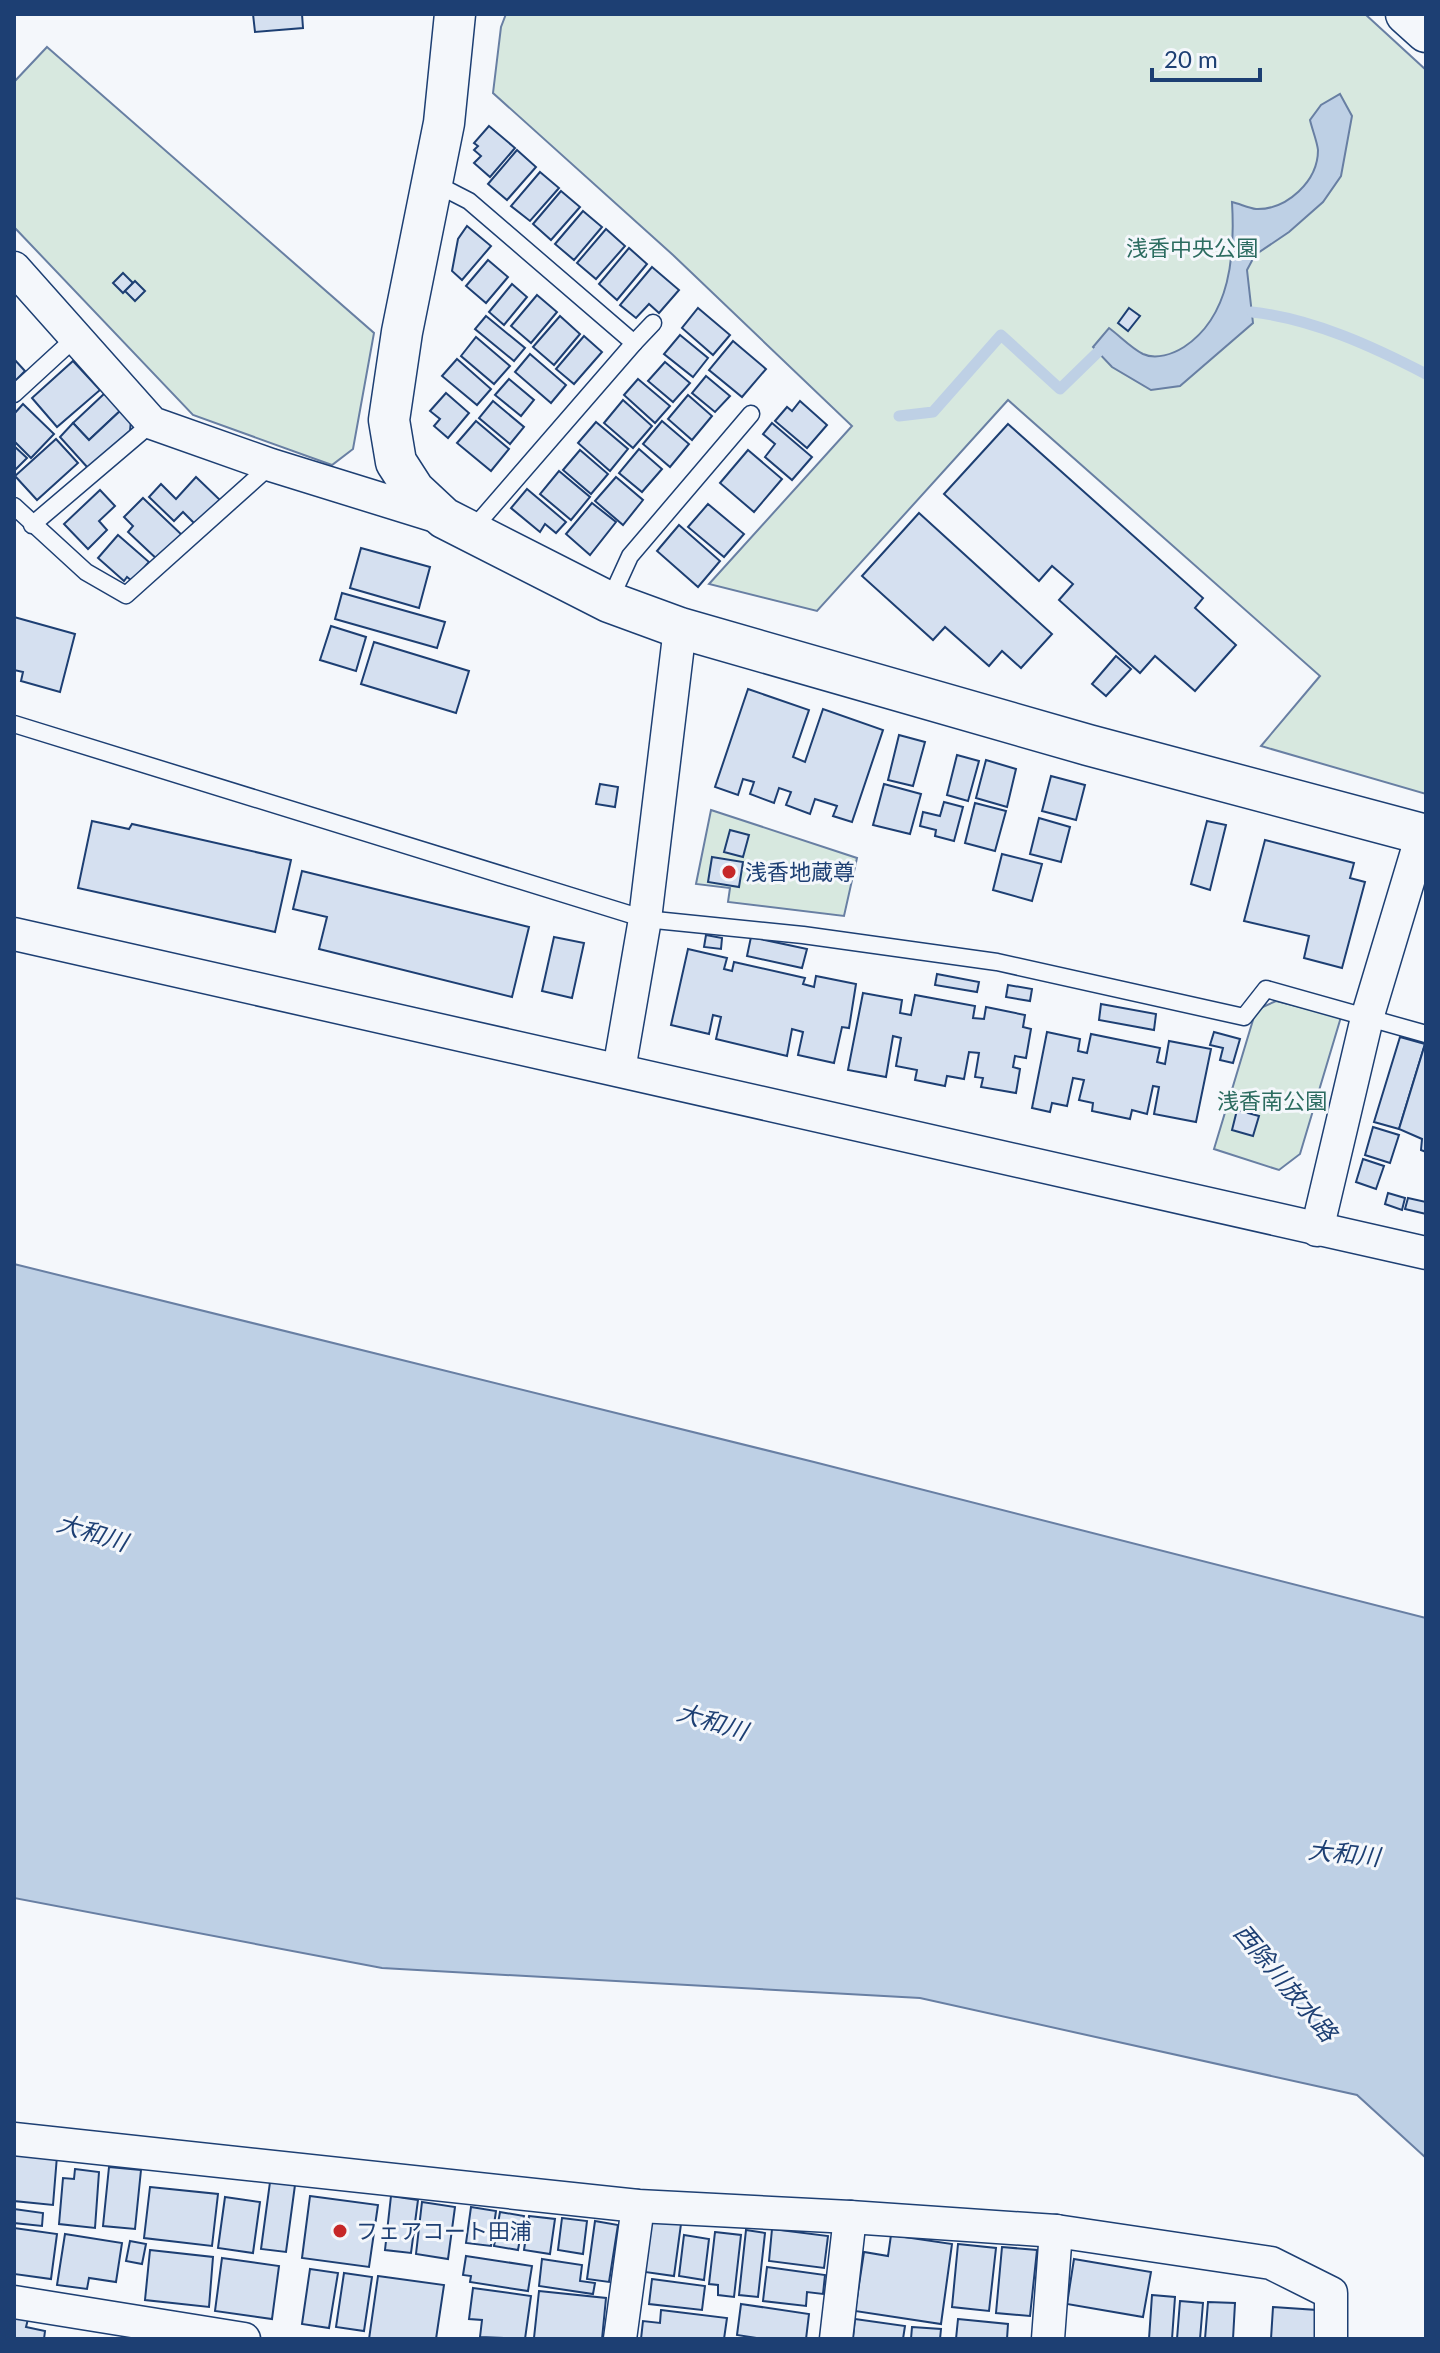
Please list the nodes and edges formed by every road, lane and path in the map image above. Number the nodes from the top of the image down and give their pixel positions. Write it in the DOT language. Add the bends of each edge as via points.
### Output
graph roads {
  1 [pos="455,14"];
  2 [pos="1406,14"];
  3 [pos="1426,32"];
  4 [pos="432,182"];
  5 [pos="14,268"];
  6 [pos="653,323"];
  7 [pos="75,338"];
  8 [pos="634,343"];
  9 [pos="14,394"];
  10 [pos="751,414"];
  11 [pos="152,423"];
  12 [pos="271,465"];
  13 [pos="14,506"];
  14 [pos="32,525"];
  15 [pos="457,525"];
  16 [pos="609,602"];
  17 [pos="680,628"];
  18 [pos="14,724"];
  19 [pos="1424,835"];
  20 [pos="645,919"];
  21 [pos="14,934"];
  22 [pos="1367,1018"];
  23 [pos="1426,1034"];
  24 [pos="619,1070"];
  25 [pos="1317,1230"];
  26 [pos="1426,1253"];
  27 [pos="14,2139"];
  28 [pos="638,2206"];
  29 [pos="850,2217"];
  30 [pos="1056,2231"];
  31 [pos="14,2302"];
  32 [pos="244,2339"];
  33 [pos="620,2339"];
  34 [pos="836,2339"];
  35 [pos="1048,2339"];
  36 [pos="1331,2339"];
  1 -- 4 [label="street"];
  2 -- 3 [label="street"];
  4 -- 8 [label="lane" via="469,201"];
  4 -- 15 [label="street" via="389,420 396,462 414,490"];
  5 -- 7 [label="street"];
  6 -- 8 [label="lane"];
  7 -- 9 [label="lane"];
  7 -- 11 [label="street"];
  8 -- 15 [label="lane"];
  10 -- 16 [label="lane" via="630,556"];
  11 -- 12 [label="street"];
  11 -- 14 [label="lane"];
  12 -- 14 [label="lane" via="126,595 86,572"];
  12 -- 15 [label="street"];
  13 -- 14 [label="lane"];
  15 -- 16 [label="street"];
  16 -- 17 [label="street"];
  17 -- 19 [label="street"];
  17 -- 20 [label="street"];
  18 -- 20 [label="lane"];
  19 -- 22 [label="street"];
  20 -- 22 [label="lane" via="997,962 1244,1017 1266,989"];
  20 -- 24 [label="street"];
  21 -- 24 [label="street"];
  22 -- 23 [label="lane"];
  22 -- 25 [label="street"];
  24 -- 25 [label="street"];
  25 -- 26 [label="street"];
  27 -- 28 [label="street"];
  28 -- 29 [label="street"];
  28 -- 33 [label="street"];
  29 -- 30 [label="street"];
  29 -- 34 [label="street"];
  30 -- 35 [label="street"];
  30 -- 36 [label="street" via="1271,2263 1331,2293"];
  31 -- 32 [label="street"];
}
